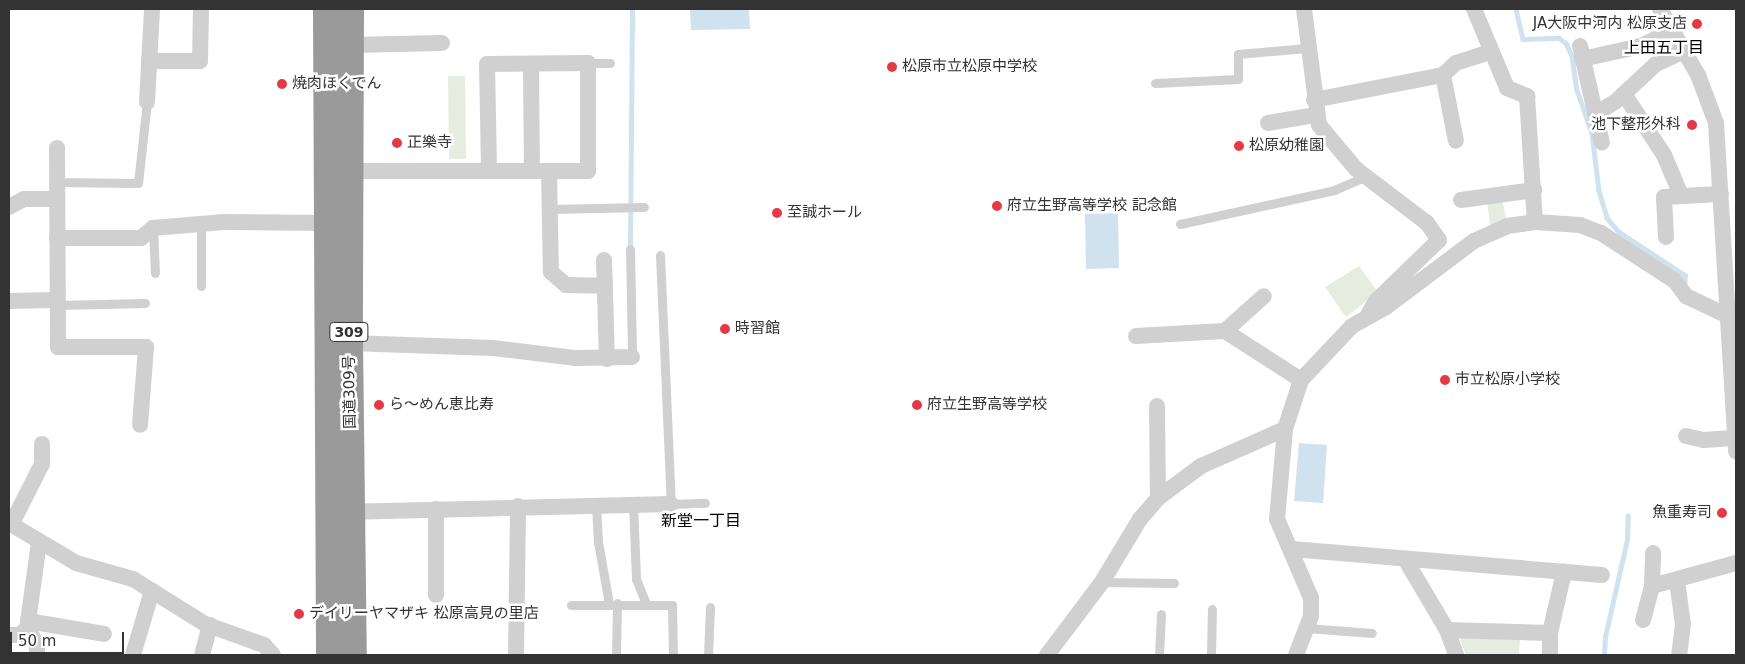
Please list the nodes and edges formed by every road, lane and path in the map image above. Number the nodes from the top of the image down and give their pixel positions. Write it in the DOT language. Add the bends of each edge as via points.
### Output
graph roads {
  1 [pos="152,9"];
  2 [pos="201,9"];
  3 [pos="327,9"];
  4 [pos="350,9"];
  5 [pos="1304,9"];
  6 [pos="1474,9"];
  7 [pos="1663,10"];
  8 [pos="1672,31"];
  9 [pos="442,43"];
  10 [pos="350,45"];
  11 [pos="1307,48"];
  12 [pos="1684,51"];
  13 [pos="1490,52"];
  14 [pos="149,61"];
  15 [pos="588,63"];
  16 [pos="610,63"];
  17 [pos="531,64"];
  18 [pos="1443,75"];
  19 [pos="1155,83"];
  20 [pos="1624,94"];
  21 [pos="147,102"];
  22 [pos="1315,107"];
  23 [pos="1595,114"];
  24 [pos="1268,123"];
  25 [pos="1456,142"];
  26 [pos="1602,143"];
  27 [pos="57,148"];
  28 [pos="350,171"];
  29 [pos="489,171"];
  30 [pos="532,171"];
  31 [pos="549,171"];
  32 [pos="1365,177"];
  33 [pos="56,182"];
  34 [pos="1534,190"];
  35 [pos="1721,194"];
  36 [pos="1680,195"];
  37 [pos="56,200"];
  38 [pos="1461,200"];
  39 [pos="9,207"];
  40 [pos="644,207"];
  41 [pos="550,209"];
  42 [pos="1535,222"];
  43 [pos="328,223"];
  44 [pos="201,224"];
  45 [pos="1180,224"];
  46 [pos="153,228"];
  47 [pos="1666,237"];
  48 [pos="56,238"];
  49 [pos="630,249"];
  50 [pos="660,255"];
  51 [pos="604,260"];
  52 [pos="154,273"];
  53 [pos="1731,274"];
  54 [pos="201,286"];
  55 [pos="605,286"];
  56 [pos="1264,296"];
  57 [pos="9,301"];
  58 [pos="57,302"];
  59 [pos="145,303"];
  60 [pos="1368,315"];
  61 [pos="1730,320"];
  62 [pos="1225,330"];
  63 [pos="1136,336"];
  64 [pos="349,343"];
  65 [pos="632,358"];
  66 [pos="607,359"];
  67 [pos="1301,380"];
  68 [pos="1157,406"];
  69 [pos="140,425"];
  70 [pos="1285,429"];
  71 [pos="1686,436"];
  72 [pos="42,444"];
  73 [pos="1736,445"];
  74 [pos="1158,498"];
  75 [pos="705,503"];
  76 [pos="633,504"];
  77 [pos="671,504"];
  78 [pos="596,505"];
  79 [pos="518,506"];
  80 [pos="436,509"];
  81 [pos="341,512"];
  82 [pos="10,524"];
  83 [pos="39,544"];
  84 [pos="1292,549"];
  85 [pos="1653,553"];
  86 [pos="1405,559"];
  87 [pos="1736,563"];
  88 [pos="1564,572"];
  89 [pos="1602,575"];
  90 [pos="1677,581"];
  91 [pos="1102,582"];
  92 [pos="1174,583"];
  93 [pos="1652,586"];
  94 [pos="152,591"];
  95 [pos="436,595"];
  96 [pos="613,604"];
  97 [pos="646,604"];
  98 [pos="571,606"];
  99 [pos="710,608"];
  100 [pos="1212,609"];
  101 [pos="1161,614"];
  102 [pos="1643,620"];
  103 [pos="27,625"];
  104 [pos="210,625"];
  105 [pos="1307,628"];
  106 [pos="1447,630"];
  107 [pos="1372,633"];
  108 [pos="104,634"];
  109 [pos="1550,634"];
  110 [pos="9,635"];
  111 [pos="38,655"];
  112 [pos="133,655"];
  113 [pos="202,655"];
  114 [pos="273,655"];
  115 [pos="330,655"];
  116 [pos="353,655"];
  117 [pos="516,655"];
  118 [pos="616,655"];
  119 [pos="672,655"];
  120 [pos="708,655"];
  121 [pos="1047,655"];
  122 [pos="1159,655"];
  123 [pos="1211,655"];
  124 [pos="1296,655"];
  125 [pos="1456,655"];
  126 [pos="1550,655"];
  127 [pos="1679,655"];
  1 -- 14 [label="street"];
  2 -- 14 [label="street" via="200,61"];
  3 -- 43 [label="highway, 国道309号 / 309"];
  4 -- 10 [label="highway, 国道309号 / 309"];
  5 -- 11 [label="street"];
  6 -- 13 [label="street"];
  7 -- 8 [label="street"];
  8 -- 12 [label="street"];
  8 -- 23 [label="street" via="1641,46 1581,53"];
  9 -- 10 [label="street"];
  10 -- 28 [label="highway, 国道309号 / 309"];
  11 -- 19 [label="lane" via="1238,54 1238,79"];
  11 -- 22 [label="street"];
  12 -- 20 [label="street" via="1656,64"];
  12 -- 35 [label="street" via="1711,102 1716,123"];
  13 -- 18 [label="street" via="1456,63"];
  13 -- 34 [label="street" via="1507,88 1527,96"];
  14 -- 21 [label="street"];
  15 -- 16 [label="lane"];
  15 -- 17 [label="street"];
  15 -- 31 [label="street" via="588,171"];
  17 -- 29 [label="street" via="488,64"];
  17 -- 30 [label="street"];
  18 -- 22 [label="street"];
  18 -- 25 [label="street"];
  20 -- 23 [label="street"];
  20 -- 36 [label="street" via="1664,155"];
  21 -- 33 [label="lane" via="138,183"];
  22 -- 24 [label="street"];
  22 -- 32 [label="street" via="1329,140"];
  23 -- 26 [label="street"];
  27 -- 33 [label="street"];
  28 -- 29 [label="street"];
  28 -- 64 [label="highway, 国道309号 / 309"];
  29 -- 30 [label="street"];
  30 -- 31 [label="street"];
  31 -- 41 [label="street"];
  32 -- 45 [label="lane" via="1334,190"];
  32 -- 60 [label="street" via="1428,223 1439,240 1376,301"];
  33 -- 37 [label="street"];
  34 -- 38 [label="street"];
  34 -- 42 [label="street"];
  35 -- 36 [label="street"];
  35 -- 53 [label="street"];
  36 -- 47 [label="street" via="1664,197"];
  37 -- 39 [label="street" via="24,199"];
  37 -- 48 [label="street"];
  40 -- 41 [label="lane"];
  41 -- 55 [label="street" via="551,272 566,285"];
  42 -- 60 [label="street" via="1507,226 1474,240 1386,307"];
  42 -- 61 [label="street" via="1580,225 1601,234 1675,281 1686,296"];
  43 -- 44 [label="street"];
  43 -- 81 [label="highway, 国道309号 / 309"];
  44 -- 46 [label="street"];
  44 -- 54 [label="lane"];
  46 -- 48 [label="street" via="141,238"];
  46 -- 52 [label="lane"];
  48 -- 58 [label="street"];
  49 -- 65 [label="lane"];
  50 -- 77 [label="lane"];
  51 -- 55 [label="street"];
  53 -- 61 [label="street"];
  55 -- 66 [label="street"];
  56 -- 62 [label="street"];
  57 -- 58 [label="street"];
  58 -- 59 [label="lane"];
  58 -- 69 [label="street" via="58,347 146,347"];
  60 -- 67 [label="street" via="1342,334"];
  61 -- 73 [label="street"];
  62 -- 63 [label="street"];
  62 -- 67 [label="street"];
  64 -- 66 [label="street" via="493,348"];
  64 -- 81 [label="highway, 国道309号 / 309"];
  65 -- 66 [label="street"];
  67 -- 70 [label="street"];
  68 -- 74 [label="street"];
  70 -- 74 [label="street" via="1201,466"];
  70 -- 84 [label="street" via="1277,518"];
  71 -- 73 [label="street"];
  72 -- 82 [label="street" via="42,464"];
  74 -- 91 [label="street" via="1140,519"];
  75 -- 77 [label="lane"];
  76 -- 77 [label="street"];
  76 -- 78 [label="street"];
  76 -- 97 [label="lane" via="636,579"];
  78 -- 79 [label="street"];
  78 -- 96 [label="lane" via="598,542"];
  79 -- 80 [label="street"];
  79 -- 117 [label="street"];
  80 -- 81 [label="street"];
  80 -- 95 [label="street"];
  81 -- 115 [label="highway, 国道309号 / 309"];
  81 -- 116 [label="highway, 国道309号 / 309"];
  82 -- 83 [label="street"];
  83 -- 94 [label="street" via="76,563 133,578"];
  83 -- 103 [label="street"];
  84 -- 86 [label="street"];
  84 -- 105 [label="street" via="1310,598"];
  85 -- 93 [label="street"];
  86 -- 88 [label="street"];
  86 -- 106 [label="street"];
  87 -- 90 [label="street"];
  88 -- 89 [label="street"];
  88 -- 109 [label="street"];
  90 -- 93 [label="street"];
  90 -- 127 [label="street" via="1683,624"];
  91 -- 92 [label="lane"];
  91 -- 121 [label="street"];
  93 -- 102 [label="street"];
  94 -- 104 [label="street"];
  94 -- 112 [label="street"];
  96 -- 97 [label="lane"];
  96 -- 98 [label="lane"];
  96 -- 118 [label="lane"];
  97 -- 119 [label="lane" via="672,605"];
  99 -- 120 [label="lane"];
  100 -- 123 [label="lane"];
  101 -- 122 [label="lane"];
  103 -- 108 [label="street"];
  103 -- 110 [label="street" via="20,636"];
  103 -- 111 [label="street" via="37,643"];
  104 -- 113 [label="street"];
  104 -- 114 [label="street" via="264,644"];
  105 -- 107 [label="lane"];
  105 -- 124 [label="street"];
  106 -- 109 [label="street"];
  106 -- 125 [label="street"];
  109 -- 126 [label="street"];
}
